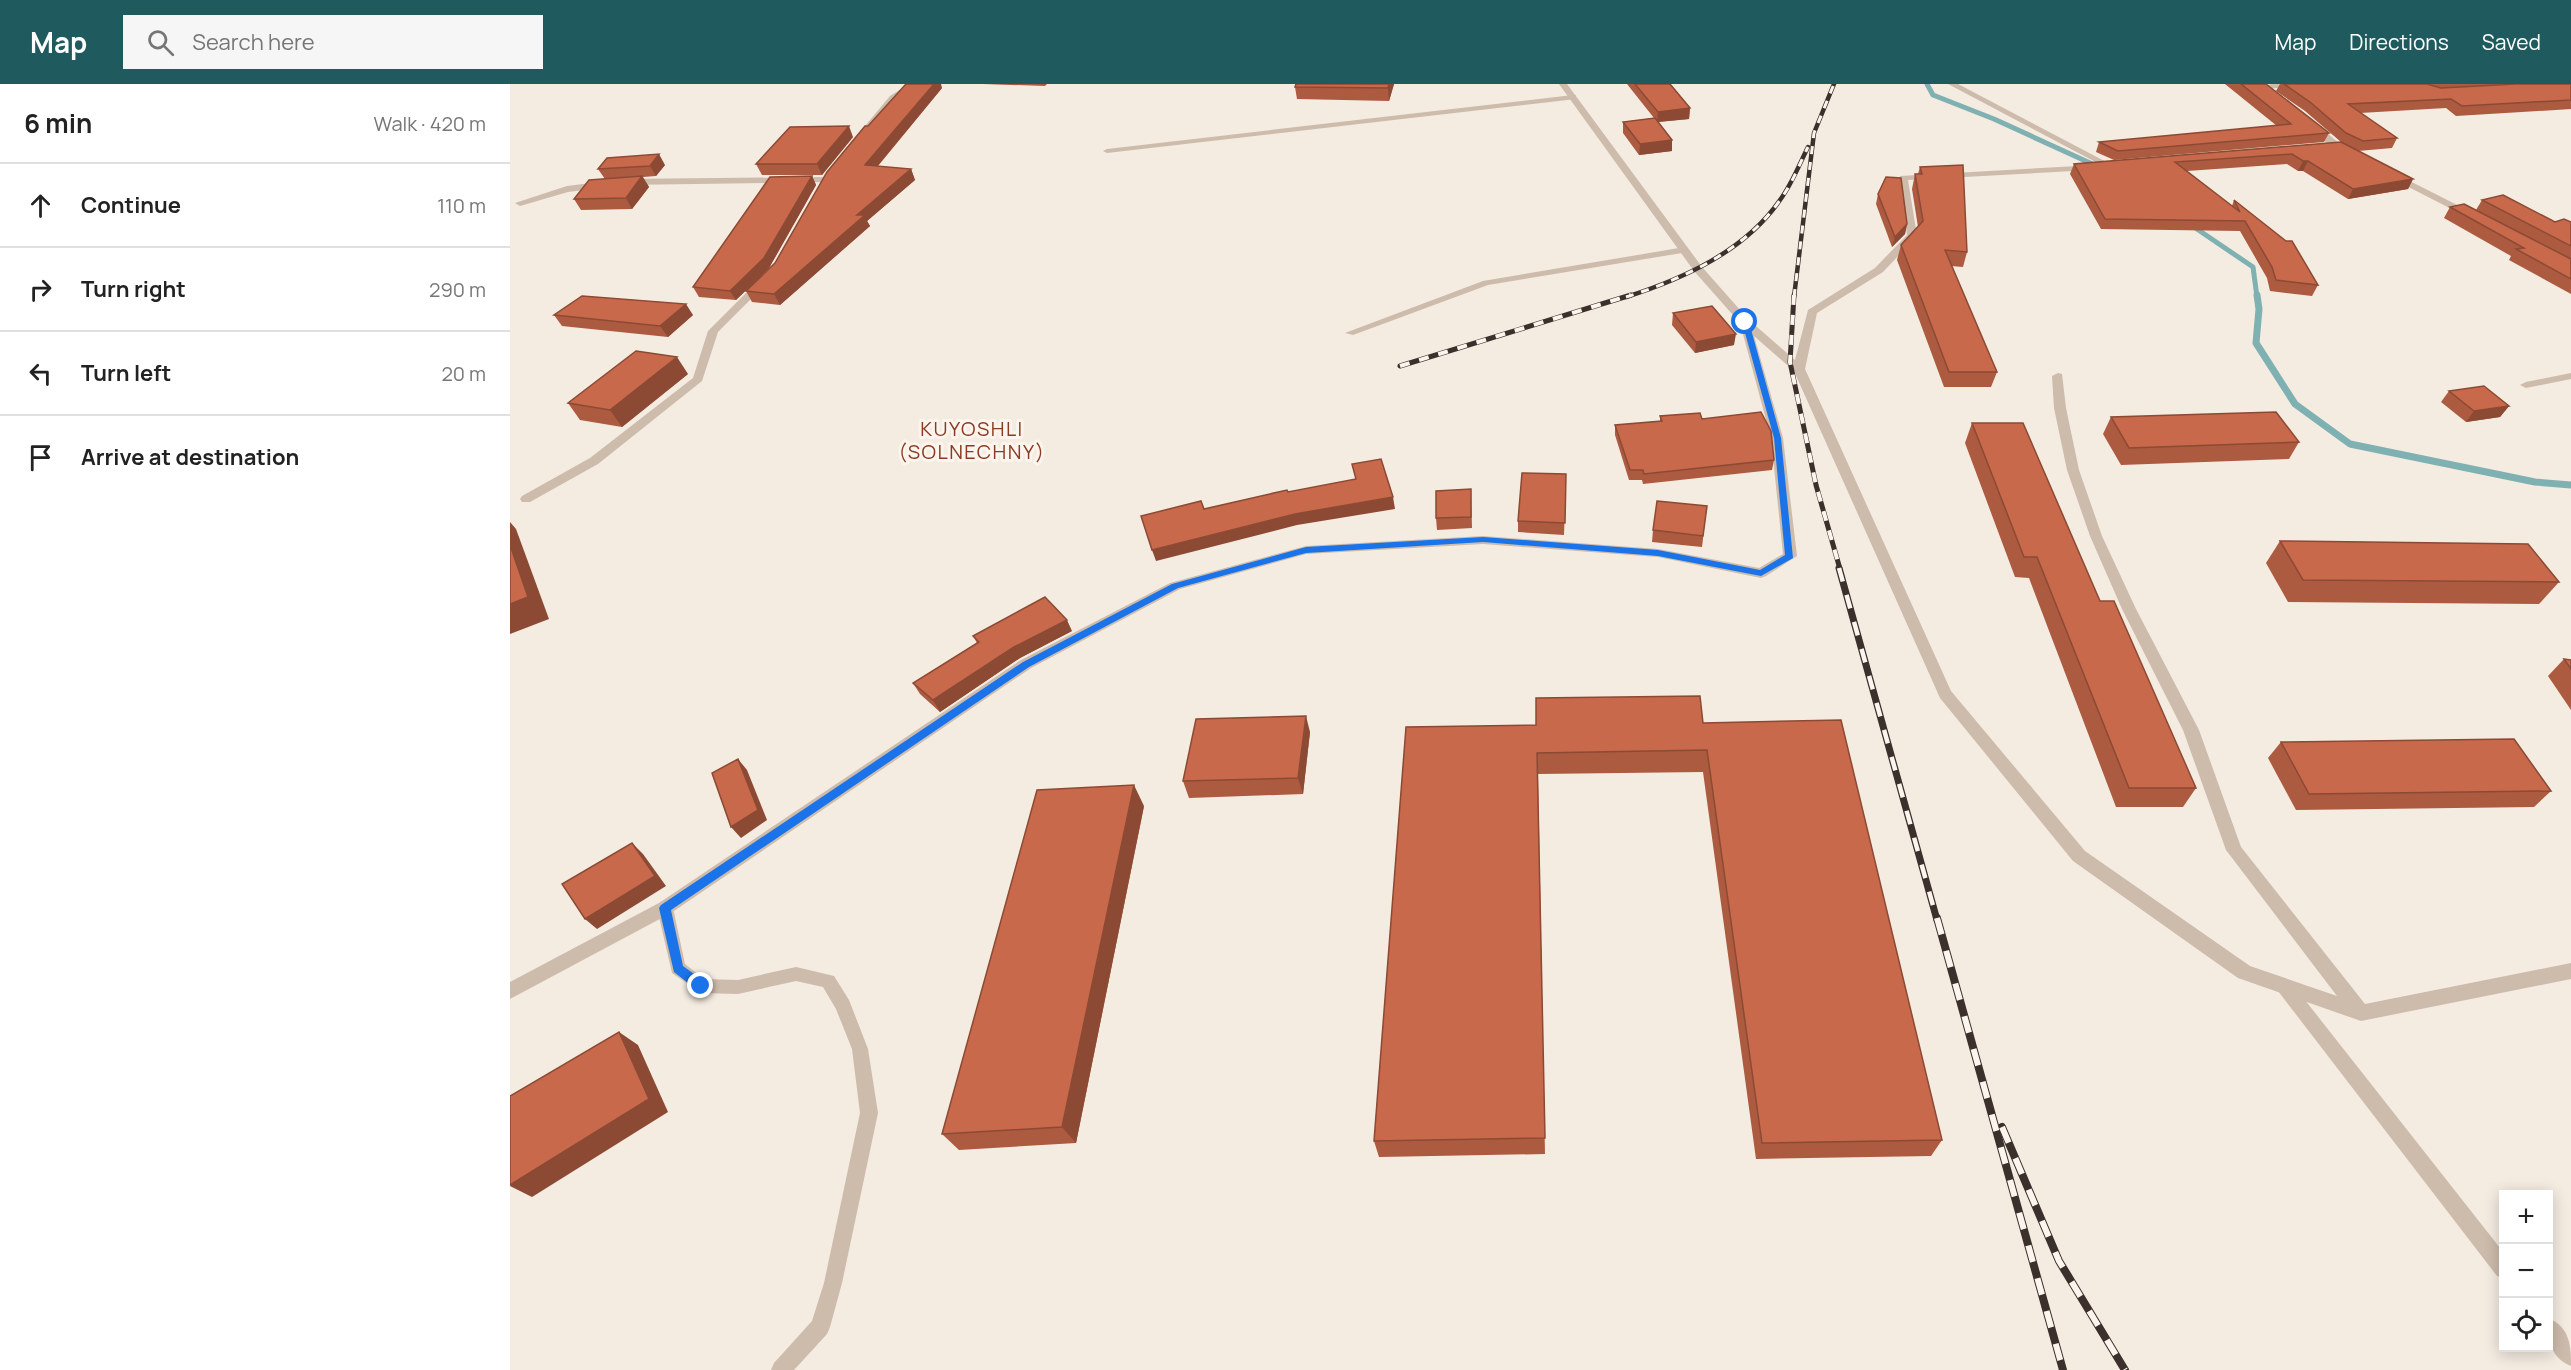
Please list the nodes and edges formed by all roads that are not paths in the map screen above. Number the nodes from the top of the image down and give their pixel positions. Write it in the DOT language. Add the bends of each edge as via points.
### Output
graph roads {
  1 [pos="915,84"];
  2 [pos="1563,84"];
  3 [pos="1952,84"];
  4 [pos="2316,84"];
  5 [pos="2259,85"];
  6 [pos="1573,97"];
  7 [pos="2277,98"];
  8 [pos="2301,115"];
  9 [pos="853,146"];
  10 [pos="2337,146"];
  11 [pos="2326,147"];
  12 [pos="1107,151"];
  13 [pos="2358,157"];
  14 [pos="2121,165"];
  15 [pos="2110,166"];
  16 [pos="2380,168"];
  17 [pos="826,181"];
  18 [pos="520,203"];
  19 [pos="2486,223"];
  20 [pos="1685,249"];
  21 [pos="775,271"];
  22 [pos="1745,322"];
  23 [pos="1350,333"];
  24 [pos="1799,369"];
  25 [pos="2058,376"];
  26 [pos="2571,376"];
  27 [pos="2526,385"];
  28 [pos="526,499"];
  29 [pos="665,908"];
  30 [pos="2571,971"];
  31 [pos="2284,986"];
  32 [pos="510,991"];
  33 [pos="2361,1013"];
  34 [pos="2499,1263"];
  35 [pos="2553,1333"];
  36 [pos="2571,1356"];
  37 [pos="781,1370"];
  1 -- 9 [label="street" via="893,98"];
  2 -- 6 [label="street"];
  3 -- 15 [label="street"];
  4 -- 5 [label="street"];
  5 -- 7 [label="street"];
  6 -- 12 [label="lane"];
  6 -- 20 [label="street"];
  8 -- 10 [label="street"];
  10 -- 11 [label="street"];
  10 -- 13 [label="street"];
  14 -- 15 [label="street"];
  15 -- 24 [label="street" via="1903,178 1912,236 1879,270 1812,312"];
  16 -- 19 [label="street"];
  17 -- 18 [label="street" via="623,182 567,189"];
  20 -- 22 [label="street"];
  20 -- 23 [label="lane" via="1486,283"];
  21 -- 28 [label="street" via="713,331 698,379 594,461"];
  22 -- 24 [label="street"];
  22 -- 29 [label="street" via="1778,438 1790,556 1761,573 1658,553 1483,540 1306,550 1175,586 1026,664"];
  24 -- 31 [label="street" via="1945,694 2079,856 2244,972"];
  25 -- 33 [label="street" via="2060,408 2073,470 2096,536 2191,730 2234,850"];
  26 -- 27 [label="street"];
  29 -- 32 [label="street"];
  29 -- 37 [label="lane" via="678,968 701,986 738,987 796,974 828,981 843,1005 860,1049 868,1113 833,1283 820,1327"];
  30 -- 33 [label="street"];
  31 -- 33 [label="street"];
  31 -- 34 [label="lane"];
  35 -- 36 [label="lane"];
}
